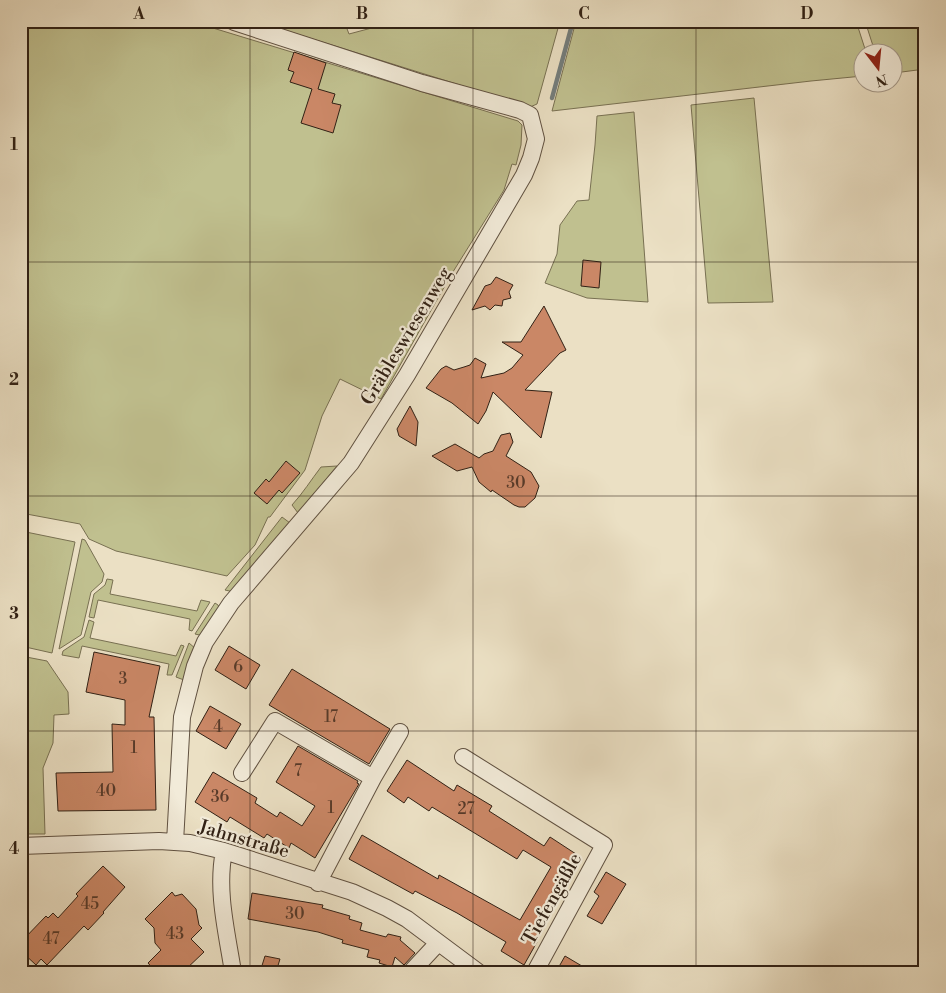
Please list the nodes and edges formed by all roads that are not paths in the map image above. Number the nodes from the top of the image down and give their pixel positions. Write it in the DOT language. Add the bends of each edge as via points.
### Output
graph roads {
  1 [pos="234,22"];
  2 [pos="400,732"];
  3 [pos="463,758"];
  4 [pos="242,773"];
  5 [pos="373,778"];
  6 [pos="175,842"];
  7 [pos="21,846"];
  8 [pos="224,852"];
  9 [pos="318,883"];
  10 [pos="438,943"];
  11 [pos="233,972"];
  12 [pos="411,972"];
  13 [pos="478,972"];
  14 [pos="535,972"];
  1 -- 6 [label="street, Gräbleswiesenweg" via="422,83 520,110 530,115 536,139 524,175 356,455 230,603 205,642 182,717"];
  2 -- 5 [label="street"];
  3 -- 14 [label="street, Tiefengäßle" via="604,846"];
  4 -- 5 [label="street" via="275,721"];
  5 -- 9 [label="street"];
  6 -- 7 [label="street, Jahnstraße"];
  6 -- 8 [label="street, Jahnstraße"];
  8 -- 9 [label="street, Jahnstraße"];
  8 -- 11 [label="street" via="220,886"];
  9 -- 10 [label="street, Jahnstraße" via="352,892 387,908"];
  10 -- 12 [label="street"];
  10 -- 13 [label="street, Jahnstraße"];
}
